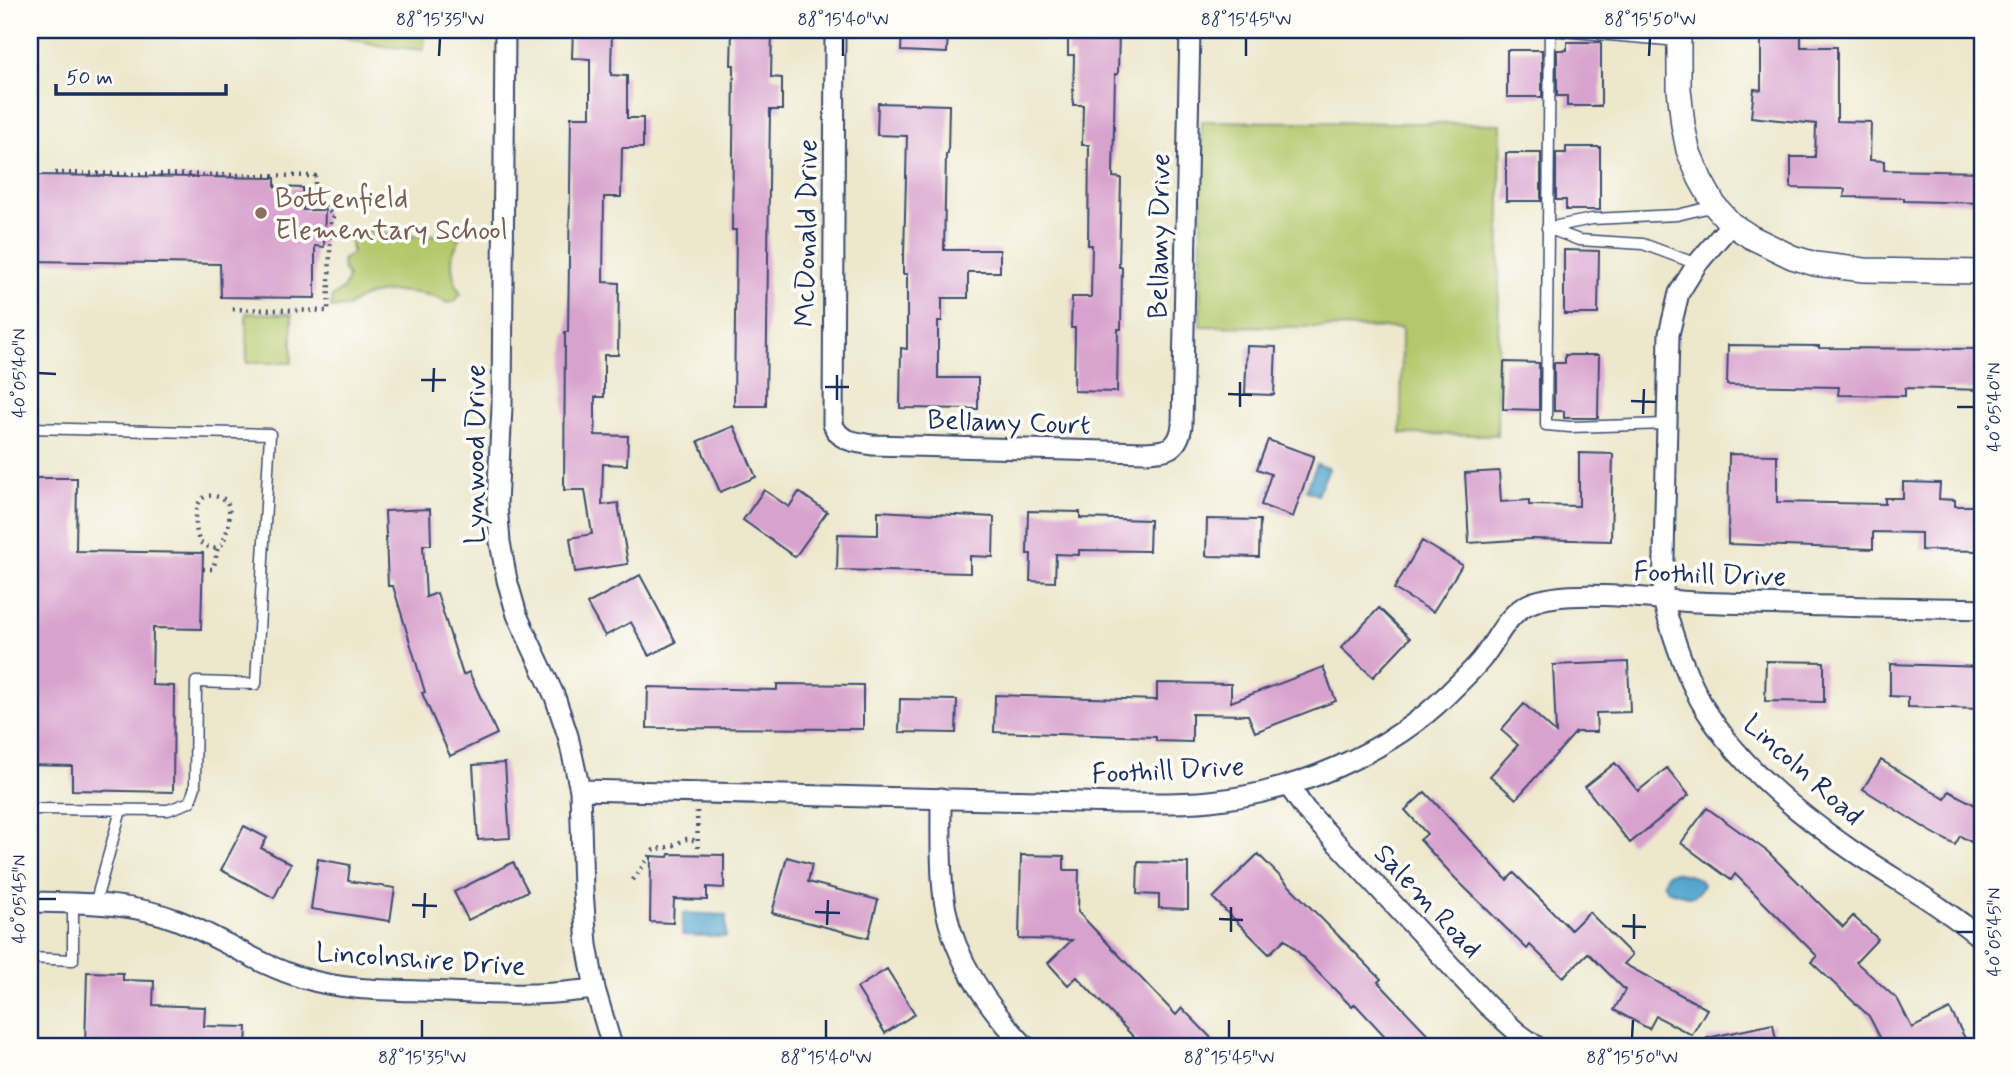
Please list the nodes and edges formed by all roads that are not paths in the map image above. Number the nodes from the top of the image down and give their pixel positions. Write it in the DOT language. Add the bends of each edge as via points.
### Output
graph roads {
  1 [pos="505,30"];
  2 [pos="835,30"];
  3 [pos="1190,30"];
  4 [pos="1550,30"];
  5 [pos="1679,35"];
  6 [pos="1715,206"];
  7 [pos="1731,224"];
  8 [pos="1547,228"];
  9 [pos="1697,264"];
  10 [pos="1983,272"];
  11 [pos="1668,424"];
  12 [pos="30,428"];
  13 [pos="839,435"];
  14 [pos="1177,442"];
  15 [pos="1663,600"];
  16 [pos="1983,609"];
  17 [pos="1288,785"];
  18 [pos="580,790"];
  19 [pos="942,798"];
  20 [pos="30,809"];
  21 [pos="121,810"];
  22 [pos="30,902"];
  23 [pos="73,903"];
  24 [pos="95,904"];
  25 [pos="1983,940"];
  26 [pos="30,958"];
  27 [pos="594,989"];
  28 [pos="612,1046"];
  29 [pos="1025,1046"];
  30 [pos="1536,1046"];
  1 -- 18 [label="street, Lynwood Drive" via="499,542 517,615 555,697"];
  2 -- 13 [label="street, McDonald Drive" via="832,339 833,424"];
  3 -- 14 [label="street, Bellamy Drive" via="1182,426"];
  4 -- 5 [label="lane"];
  4 -- 8 [label="lane"];
  5 -- 6 [label="street" via="1683,125 1692,160"];
  6 -- 7 [label="street"];
  6 -- 8 [label="lane" via="1677,215 1592,219"];
  7 -- 9 [label="street, Lincoln Road"];
  7 -- 10 [label="street" via="1792,257 1815,264 1864,270"];
  8 -- 9 [label="lane" via="1579,240 1643,244"];
  8 -- 11 [label="lane" via="1546,425"];
  9 -- 11 [label="street, Lincoln Road" via="1673,310"];
  11 -- 15 [label="street, Lincoln Road"];
  12 -- 21 [label="lane" via="270,434 256,684 196,682 195,787 190,802 168,810"];
  13 -- 14 [label="street, Bellamy Court" via="872,445 1145,452 1163,451"];
  15 -- 16 [label="street, Foothill Drive"];
  15 -- 17 [label="street, Foothill Drive" via="1577,596 1526,605 1510,619 1481,661 1408,727 1366,753"];
  15 -- 25 [label="street, Lincoln Road" via="1671,631 1705,709 1748,765 1850,849 1957,917"];
  17 -- 19 [label="street, Foothill Drive" via="1209,801"];
  17 -- 30 [label="street, Salem Road" via="1487,1005"];
  18 -- 19 [label="street, Foothill Drive"];
  18 -- 27 [label="street, Lynwood Drive" via="583,890"];
  19 -- 29 [label="street" via="943,893 952,936 982,996"];
  20 -- 21 [label="lane"];
  21 -- 24 [label="lane"];
  22 -- 23 [label="street, Lincolnshire Drive"];
  23 -- 24 [label="street, Lincolnshire Drive"];
  23 -- 26 [label="lane" via="73,960"];
  24 -- 27 [label="street, Lincolnshire Drive" via="174,919 281,971 350,987 531,994"];
  27 -- 28 [label="street"];
}
